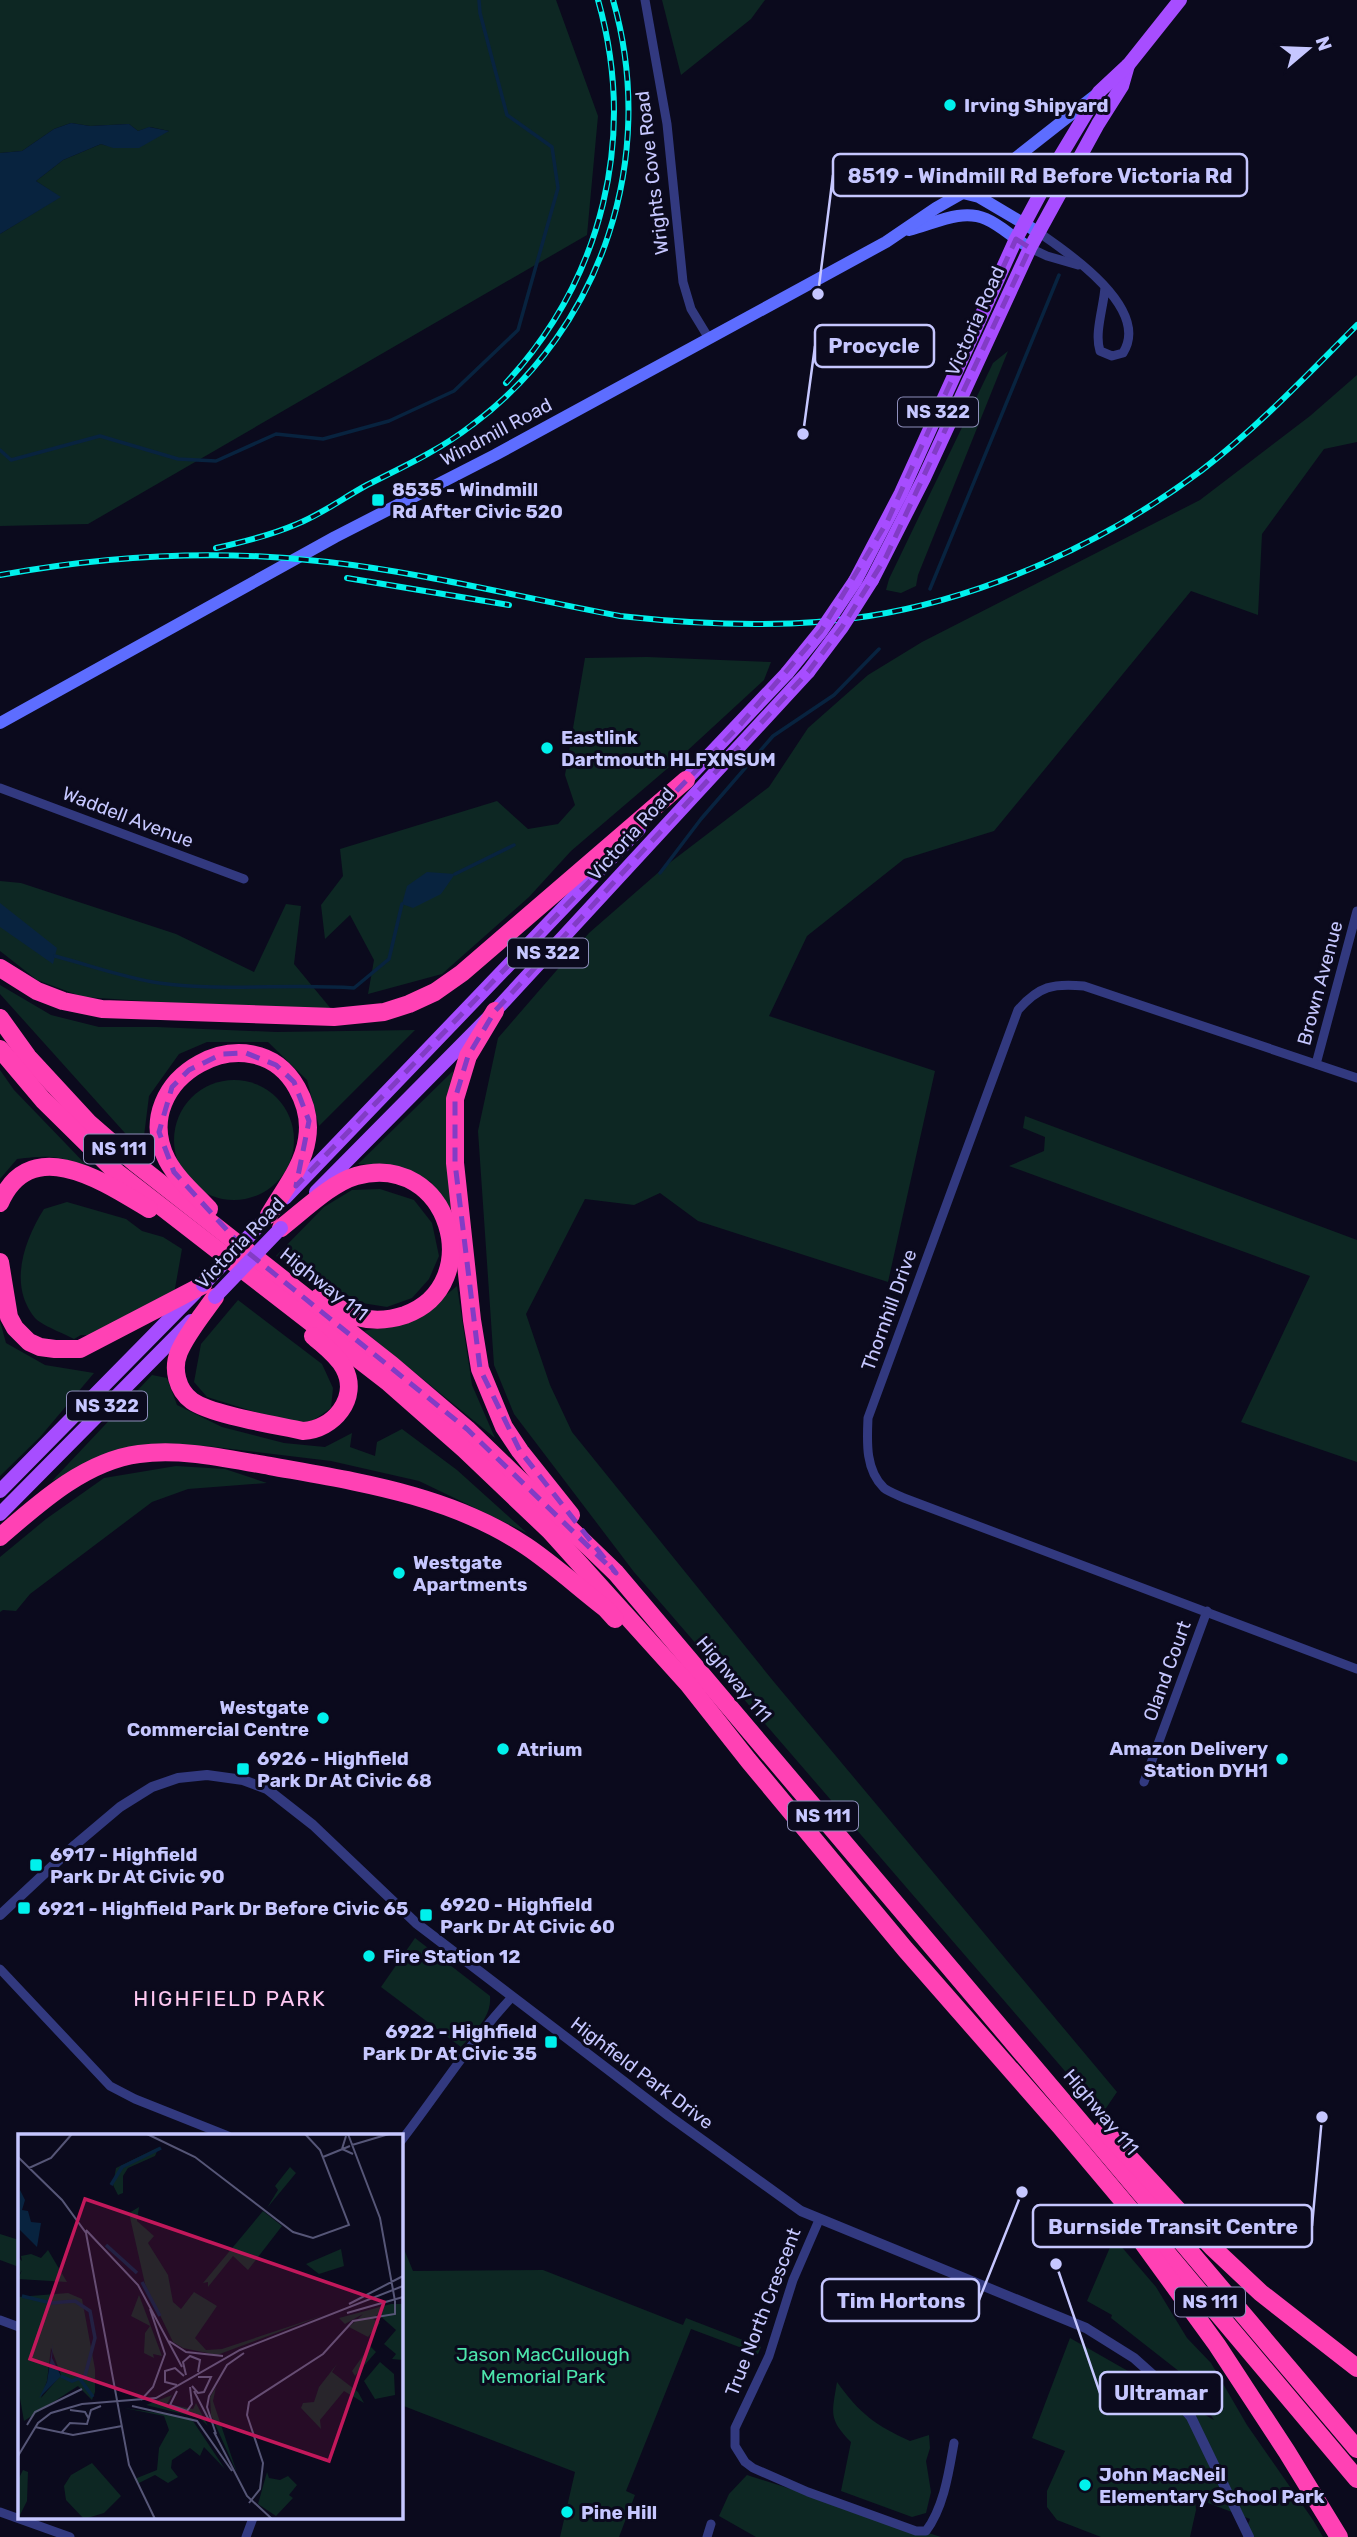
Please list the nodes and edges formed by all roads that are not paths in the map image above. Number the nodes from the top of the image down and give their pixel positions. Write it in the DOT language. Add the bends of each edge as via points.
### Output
graph roads {
  1 [pos="645,0"];
  2 [pos="1180,0"];
  3 [pos="1129,64"];
  4 [pos="1099,92"];
  5 [pos="963,193"];
  6 [pos="1024,224"];
  7 [pos="898,232"];
  8 [pos="1038,232"];
  9 [pos="1016,239"];
  10 [pos="1030,248"];
  11 [pos="1084,267"];
  12 [pos="1105,287"];
  13 [pos="708,337"];
  14 [pos="0,723"];
  15 [pos="686,779"];
  16 [pos="0,788"];
  17 [pos="244,879"];
  18 [pos="1357,911"];
  19 [pos="0,968"];
  20 [pos="495,1011"];
  21 [pos="0,1018"];
  22 [pos="0,1049"];
  23 [pos="1316,1064"];
  24 [pos="1357,1078"];
  25 [pos="0,1203"];
  26 [pos="275,1221"];
  27 [pos="211,1244"];
  28 [pos="247,1251"];
  29 [pos="0,1262"];
  30 [pos="274,1272"];
  31 [pos="209,1291"];
  32 [pos="279,1296"];
  33 [pos="0,1491"];
  34 [pos="0,1514"];
  35 [pos="0,1537"];
  36 [pos="616,1573"];
  37 [pos="1207,1612"];
  38 [pos="1357,1669"];
  39 [pos="688,1684"];
  40 [pos="1144,1782"];
  41 [pos="0,1914"];
  42 [pos="0,1969"];
  43 [pos="512,1997"];
  44 [pos="1029,2059"];
  45 [pos="1060,2126"];
  46 [pos="223,2134"];
  47 [pos="402,2140"];
  48 [pos="819,2220"];
  49 [pos="0,2319"];
  50 [pos="18,2327"];
  51 [pos="1357,2368"];
  52 [pos="954,2443"];
  53 [pos="1357,2448"];
  54 [pos="1357,2479"];
  55 [pos="0,2512"];
  56 [pos="18,2519"];
  57 [pos="22,2520"];
  58 [pos="252,2520"];
  59 [pos="711,2524"];
  60 [pos="69,2537"];
  61 [pos="246,2537"];
  62 [pos="707,2537"];
  63 [pos="1248,2537"];
  64 [pos="1339,2537"];
  1 -- 13 [label="street, Wrights Cove Road" via="667,124 683,282 691,309"];
  2 -- 3 [label="main road, Windmill Road"];
  3 -- 4 [label="main road, Windmill Road"];
  3 -- 8 [label="main road, Victoria Road" via="1122,86"];
  4 -- 5 [label="main road, Windmill Road" via="1018,158"];
  4 -- 6 [label="main road, Victoria Road / NS 322"];
  5 -- 6 [label="main road" via="979,197"];
  5 -- 7 [label="main road, Windmill Road"];
  6 -- 8 [label="main road"];
  6 -- 9 [label="main road, Victoria Road / NS 322"];
  7 -- 9 [label="main road, Windmill Road" via="971,215 986,219"];
  7 -- 13 [label="main road, Windmill Road"];
  8 -- 10 [label="main road, Victoria Road"];
  8 -- 11 [label="street"];
  9 -- 10 [label="main road, Windmill Road"];
  9 -- 15 [label="main road, Victoria Road / NS 322, bridge" via="901,493 855,581 787,673"];
  10 -- 11 [label="street"];
  10 -- 20 [label="main road, Victoria Road / NS 322, bridge" via="873,580 842,627 808,672"];
  11 -- 12 [label="street"];
  12 -- 12 [label="street" via="1098,344 1100,351 1111,356 1123,353 1130,334 1126,316"];
  13 -- 14 [label="main road, Windmill Road"];
  15 -- 19 [label="highway" via="462,973 435,992 384,1012 334,1017 102,1009 37,991"];
  15 -- 26 [label="main road, Victoria Road / NS 322"];
  16 -- 17 [label="street, Waddell Avenue"];
  18 -- 23 [label="street, Brown Avenue"];
  20 -- 26 [label="main road, Victoria Road / NS 322"];
  20 -- 36 [label="highway" via="468,1056 455,1099 455,1164 480,1369 504,1427 520,1451"];
  21 -- 28 [label="highway, Highway 111 / NS 111" via="28,1057 89,1123"];
  22 -- 27 [label="highway, Highway 111 / NS 111" via="91,1150"];
  23 -- 24 [label="street, Thornhill Drive"];
  23 -- 37 [label="street, Thornhill Drive" via="1084,986 1058,983 1028,998 1018,1010 868,1418 867,1451 884,1489"];
  25 -- 27 [label="highway" via="14,1182 29,1172 46,1166 65,1167"];
  26 -- 28 [label="highway" via="305,1150 306,1106 294,1082 261,1057 233,1053 209,1058 172,1087 159,1120 162,1145 174,1172"];
  26 -- 30 [label="highway" via="343,1181 372,1173 401,1175 423,1186 440,1205 449,1229 450,1256 433,1295 411,1312 391,1318 357,1317"];
  26 -- 31 [label="main road, Victoria Road / NS 322, bridge"];
  27 -- 32 [label="highway, Highway 111 / NS 111"];
  28 -- 30 [label="highway, Highway 111 / NS 111"];
  29 -- 31 [label="highway" via="9,1317 29,1342 40,1347 80,1349"];
  30 -- 36 [label="highway, Highway 111 / NS 111" via="467,1429"];
  31 -- 32 [label="highway" via="178,1353 176,1370 182,1392 201,1407 312,1431 334,1420 344,1405 346,1372"];
  31 -- 33 [label="main road, Victoria Road / NS 322"];
  31 -- 34 [label="main road, Victoria Road / NS 322"];
  32 -- 39 [label="highway, Highway 111 / NS 111" via="389,1383 501,1483"];
  35 -- 39 [label="highway" via="46,1497 97,1467 138,1454 183,1453 347,1480 468,1514 525,1545 605,1608 664,1670"];
  36 -- 44 [label="highway, Highway 111 / NS 111"];
  37 -- 38 [label="street, Thornhill Drive"];
  37 -- 40 [label="street, Oland Court"];
  39 -- 45 [label="highway, Highway 111 / NS 111" via="905,1949"];
  41 -- 43 [label="street, Highfield Park Drive" via="135,1796 178,1778 225,1776 282,1799 415,1923"];
  42 -- 46 [label="street" via="110,2086"];
  43 -- 47 [label="street" via="482,2030"];
  43 -- 48 [label="street, Highfield Park Drive" via="668,2116"];
  44 -- 51 [label="highway" via="1241,2275"];
  44 -- 53 [label="highway, Highway 111 / NS 111"];
  45 -- 54 [label="highway, Highway 111 / NS 111"];
  45 -- 64 [label="highway" via="1217,2345"];
  48 -- 52 [label="street, True North Crescent" via="793,2280 769,2356 735,2428 740,2456 752,2468 808,2492 926,2531 949,2474"];
  48 -- 63 [label="street, Highfield Park Drive" via="1086,2328 1134,2358 1191,2417"];
  49 -- 50 [label="street"];
  55 -- 56 [label="street"];
  57 -- 60 [label="street"];
  58 -- 61 [label="street"];
  59 -- 62 [label="street"];
}
